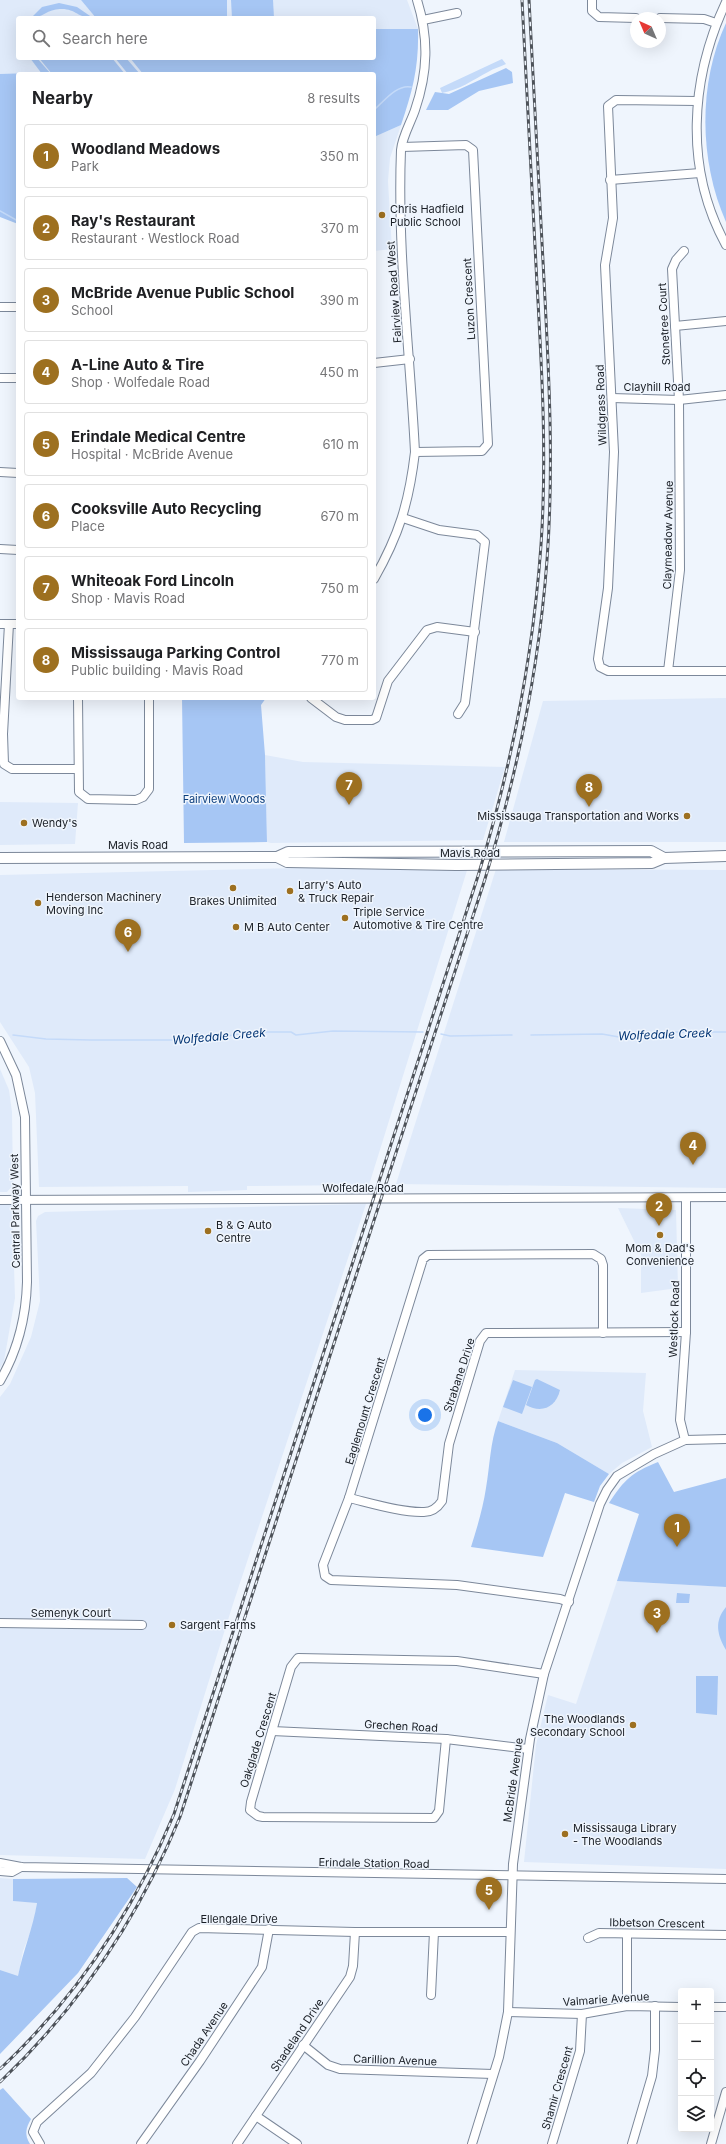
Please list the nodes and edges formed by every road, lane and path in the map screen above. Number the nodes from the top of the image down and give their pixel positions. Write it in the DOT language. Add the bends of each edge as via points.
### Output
graph roads {
  1 [pos="417,0"];
  2 [pos="592,0"];
  3 [pos="726,2"];
  4 [pos="457,13"];
  5 [pos="630,18"];
  6 [pos="666,18"];
  7 [pos="423,20"];
  8 [pos="716,23"];
  9 [pos="697,101"];
  10 [pos="402,147"];
  11 [pos="700,173"];
  12 [pos="610,180"];
  13 [pos="726,245"];
  14 [pos="684,251"];
  15 [pos="0,307"];
  16 [pos="16,307"];
  17 [pos="726,322"];
  18 [pos="675,326"];
  19 [pos="410,359"];
  20 [pos="376,363"];
  21 [pos="0,378"];
  22 [pos="16,378"];
  23 [pos="726,395"];
  24 [pos="612,398"];
  25 [pos="679,400"];
  26 [pos="415,452"];
  27 [pos="0,472"];
  28 [pos="16,473"];
  29 [pos="403,518"];
  30 [pos="0,549"];
  31 [pos="16,550"];
  32 [pos="376,575"];
  33 [pos="0,624"];
  34 [pos="9,624"];
  35 [pos="16,624"];
  36 [pos="475,632"];
  37 [pos="668,671"];
  38 [pos="726,671"];
  39 [pos="78,700"];
  40 [pos="149,700"];
  41 [pos="315,700"];
  42 [pos="458,714"];
  43 [pos="78,769"];
  44 [pos="726,856"];
  45 [pos="0,858"];
  46 [pos="0,1041"];
  47 [pos="726,1197"];
  48 [pos="686,1198"];
  49 [pos="0,1200"];
  50 [pos="26,1200"];
  51 [pos="686,1332"];
  52 [pos="603,1333"];
  53 [pos="0,1381"];
  54 [pos="726,1439"];
  55 [pos="685,1440"];
  56 [pos="349,1498"];
  57 [pos="569,1602"];
  58 [pos="0,1623"];
  59 [pos="142,1625"];
  60 [pos="544,1674"];
  61 [pos="272,1731"];
  62 [pos="446,1739"];
  63 [pos="528,1749"];
  64 [pos="0,1863"];
  65 [pos="21,1867"];
  66 [pos="0,1872"];
  67 [pos="512,1876"];
  68 [pos="726,1879"];
  69 [pos="269,1929"];
  70 [pos="355,1932"];
  71 [pos="434,1932"];
  72 [pos="510,1932"];
  73 [pos="627,1934"];
  74 [pos="726,1935"];
  75 [pos="588,1938"];
  76 [pos="431,1995"];
  77 [pos="627,2006"];
  78 [pos="655,2006"];
  79 [pos="678,2007"];
  80 [pos="714,2007"];
  81 [pos="726,2007"];
  82 [pos="508,2012"];
  83 [pos="582,2014"];
  84 [pos="303,2045"];
  85 [pos="493,2074"];
  86 [pos="726,2092"];
  87 [pos="256,2116"];
  88 [pos="40,2144"];
  89 [pos="141,2144"];
  90 [pos="237,2144"];
  91 [pos="297,2144"];
  92 [pos="472,2144"];
  93 [pos="552,2144"];
  94 [pos="632,2144"];
  95 [pos="711,2144"];
  1 -- 7 [label="street, Fairview Road West"];
  2 -- 5 [label="street" via="592,11 599,17"];
  3 -- 8 [label="street"];
  4 -- 7 [label="street"];
  6 -- 8 [label="street" via="704,18"];
  7 -- 10 [label="street, Fairview Road West" via="427,46 424,83"];
  8 -- 9 [label="street" via="703,63"];
  9 -- 11 [label="street"];
  9 -- 12 [label="street, Wildgrass Road" via="611,102 608,109"];
  10 -- 19 [label="street, Fairview Road West" via="401,229"];
  10 -- 26 [label="street, Luzon Crescent" via="466,144 472,150 488,444 482,451"];
  11 -- 12 [label="street"];
  11 -- 13 [label="street" via="710,208"];
  12 -- 24 [label="street, Wildgrass Road" via="613,218 605,265"];
  14 -- 18 [label="street, Stonetree Court" via="672,270"];
  15 -- 16 [label="street"];
  17 -- 18 [label="street"];
  18 -- 25 [label="street, Stonetree Court"];
  19 -- 20 [label="street"];
  19 -- 26 [label="street, Fairview Road West"];
  21 -- 22 [label="street"];
  23 -- 25 [label="street, Clayhill Road"];
  24 -- 25 [label="street, Clayhill Road"];
  24 -- 37 [label="street, Wildgrass Road" via="614,452 609,567 598,662 602,669 608,671"];
  25 -- 37 [label="street, Claymeadow Avenue" via="680,570"];
  26 -- 29 [label="street, Fairview Road West" via="412,481"];
  27 -- 28 [label="street"];
  29 -- 32 [label="street, Fairview Road West" via="395,540"];
  29 -- 36 [label="street" via="439,530 472,534 483,539 485,545"];
  30 -- 31 [label="street"];
  33 -- 34 [label="street"];
  34 -- 35 [label="street"];
  34 -- 43 [label="street" via="3,734 4,764 14,769"];
  36 -- 41 [label="street" via="437,627 427,630 388,681 378,715 372,720 345,720 336,717"];
  36 -- 42 [label="street" via="465,703"];
  37 -- 38 [label="street, Wildgrass Road"];
  39 -- 43 [label="street"];
  40 -- 43 [label="street" via="149,786 145,796 136,800 87,799 79,792"];
  44 -- 45 [label="main road, Mavis Road" via="664,858 652,863 456,865 287,862 277,857"];
  46 -- 50 [label="street, Central Parkway West" via="16,1075 23,1104"];
  47 -- 48 [label="street, Wolfedale Road"];
  48 -- 50 [label="street, Wolfedale Road"];
  48 -- 51 [label="street, Westlock Road"];
  49 -- 50 [label="street, Wolfedale Road"];
  50 -- 53 [label="street, Central Parkway West" via="26,1308 16,1350"];
  51 -- 52 [label="street, Strabane Drive"];
  51 -- 55 [label="street, Westlock Road" via="680,1420"];
  52 -- 56 [label="street, Strabane Drive" via="486,1333 480,1341 449,1444 442,1501 437,1507 424,1512"];
  52 -- 56 [label="street, Eaglemount Crescent" via="603,1265 601,1259 593,1254 428,1255 423,1259"];
  54 -- 55 [label="street, McBride Avenue"];
  55 -- 57 [label="street, McBride Avenue" via="627,1468 614,1480 600,1504"];
  56 -- 57 [label="street, Eaglemount Crescent" via="324,1565 325,1576 331,1580 457,1585"];
  57 -- 60 [label="street, McBride Avenue"];
  58 -- 59 [label="street, Semenyk Court"];
  60 -- 61 [label="street, Oakglade Crescent" via="457,1661 298,1658 291,1667"];
  60 -- 63 [label="street, McBride Avenue"];
  61 -- 62 [label="street, Grechen Road"];
  61 -- 62 [label="street, Oakglade Crescent" via="250,1802 250,1810 263,1817 434,1818 439,1811"];
  62 -- 63 [label="street, Grechen Road"];
  63 -- 67 [label="street, McBride Avenue"];
  64 -- 65 [label="street, Erindale Station Road"];
  65 -- 66 [label="street, Erindale Station Road" via="12,1872"];
  65 -- 67 [label="street, Erindale Station Road"];
  67 -- 68 [label="street, Erindale Station Road"];
  67 -- 72 [label="street, McBride Avenue"];
  69 -- 70 [label="street, Ellengale Drive"];
  69 -- 88 [label="street, Ellengale Drive" via="199,1928 192,1932 135,2018 91,2073 37,2122 34,2132"];
  69 -- 89 [label="street, Chada Avenue" via="262,1967"];
  70 -- 71 [label="street, Ellengale Drive"];
  70 -- 84 [label="street, Shadeland Drive" via="354,1966 350,1977"];
  71 -- 72 [label="street, Ellengale Drive"];
  71 -- 76 [label="street"];
  72 -- 82 [label="street, McBride Avenue"];
  73 -- 74 [label="street, Ibbetson Crescent"];
  73 -- 75 [label="street, Ibbetson Crescent" via="599,1933"];
  73 -- 77 [label="street"];
  77 -- 78 [label="street, Valmarie Avenue"];
  77 -- 83 [label="street, Valmarie Avenue"];
  78 -- 79 [label="street, Valmarie Avenue"];
  78 -- 94 [label="street" via="652,2076"];
  80 -- 81 [label="street"];
  82 -- 83 [label="street, Valmarie Avenue"];
  82 -- 85 [label="street, McBride Avenue" via="503,2042"];
  83 -- 93 [label="street, Shamir Crescent" via="580,2050"];
  84 -- 85 [label="street, Carillion Avenue" via="328,2065 340,2069"];
  84 -- 87 [label="street, Shadeland Drive"];
  85 -- 92 [label="street, McBride Avenue"];
  86 -- 95 [label="street"];
  87 -- 90 [label="street, Shadeland Drive"];
  87 -- 91 [label="street"];
}
